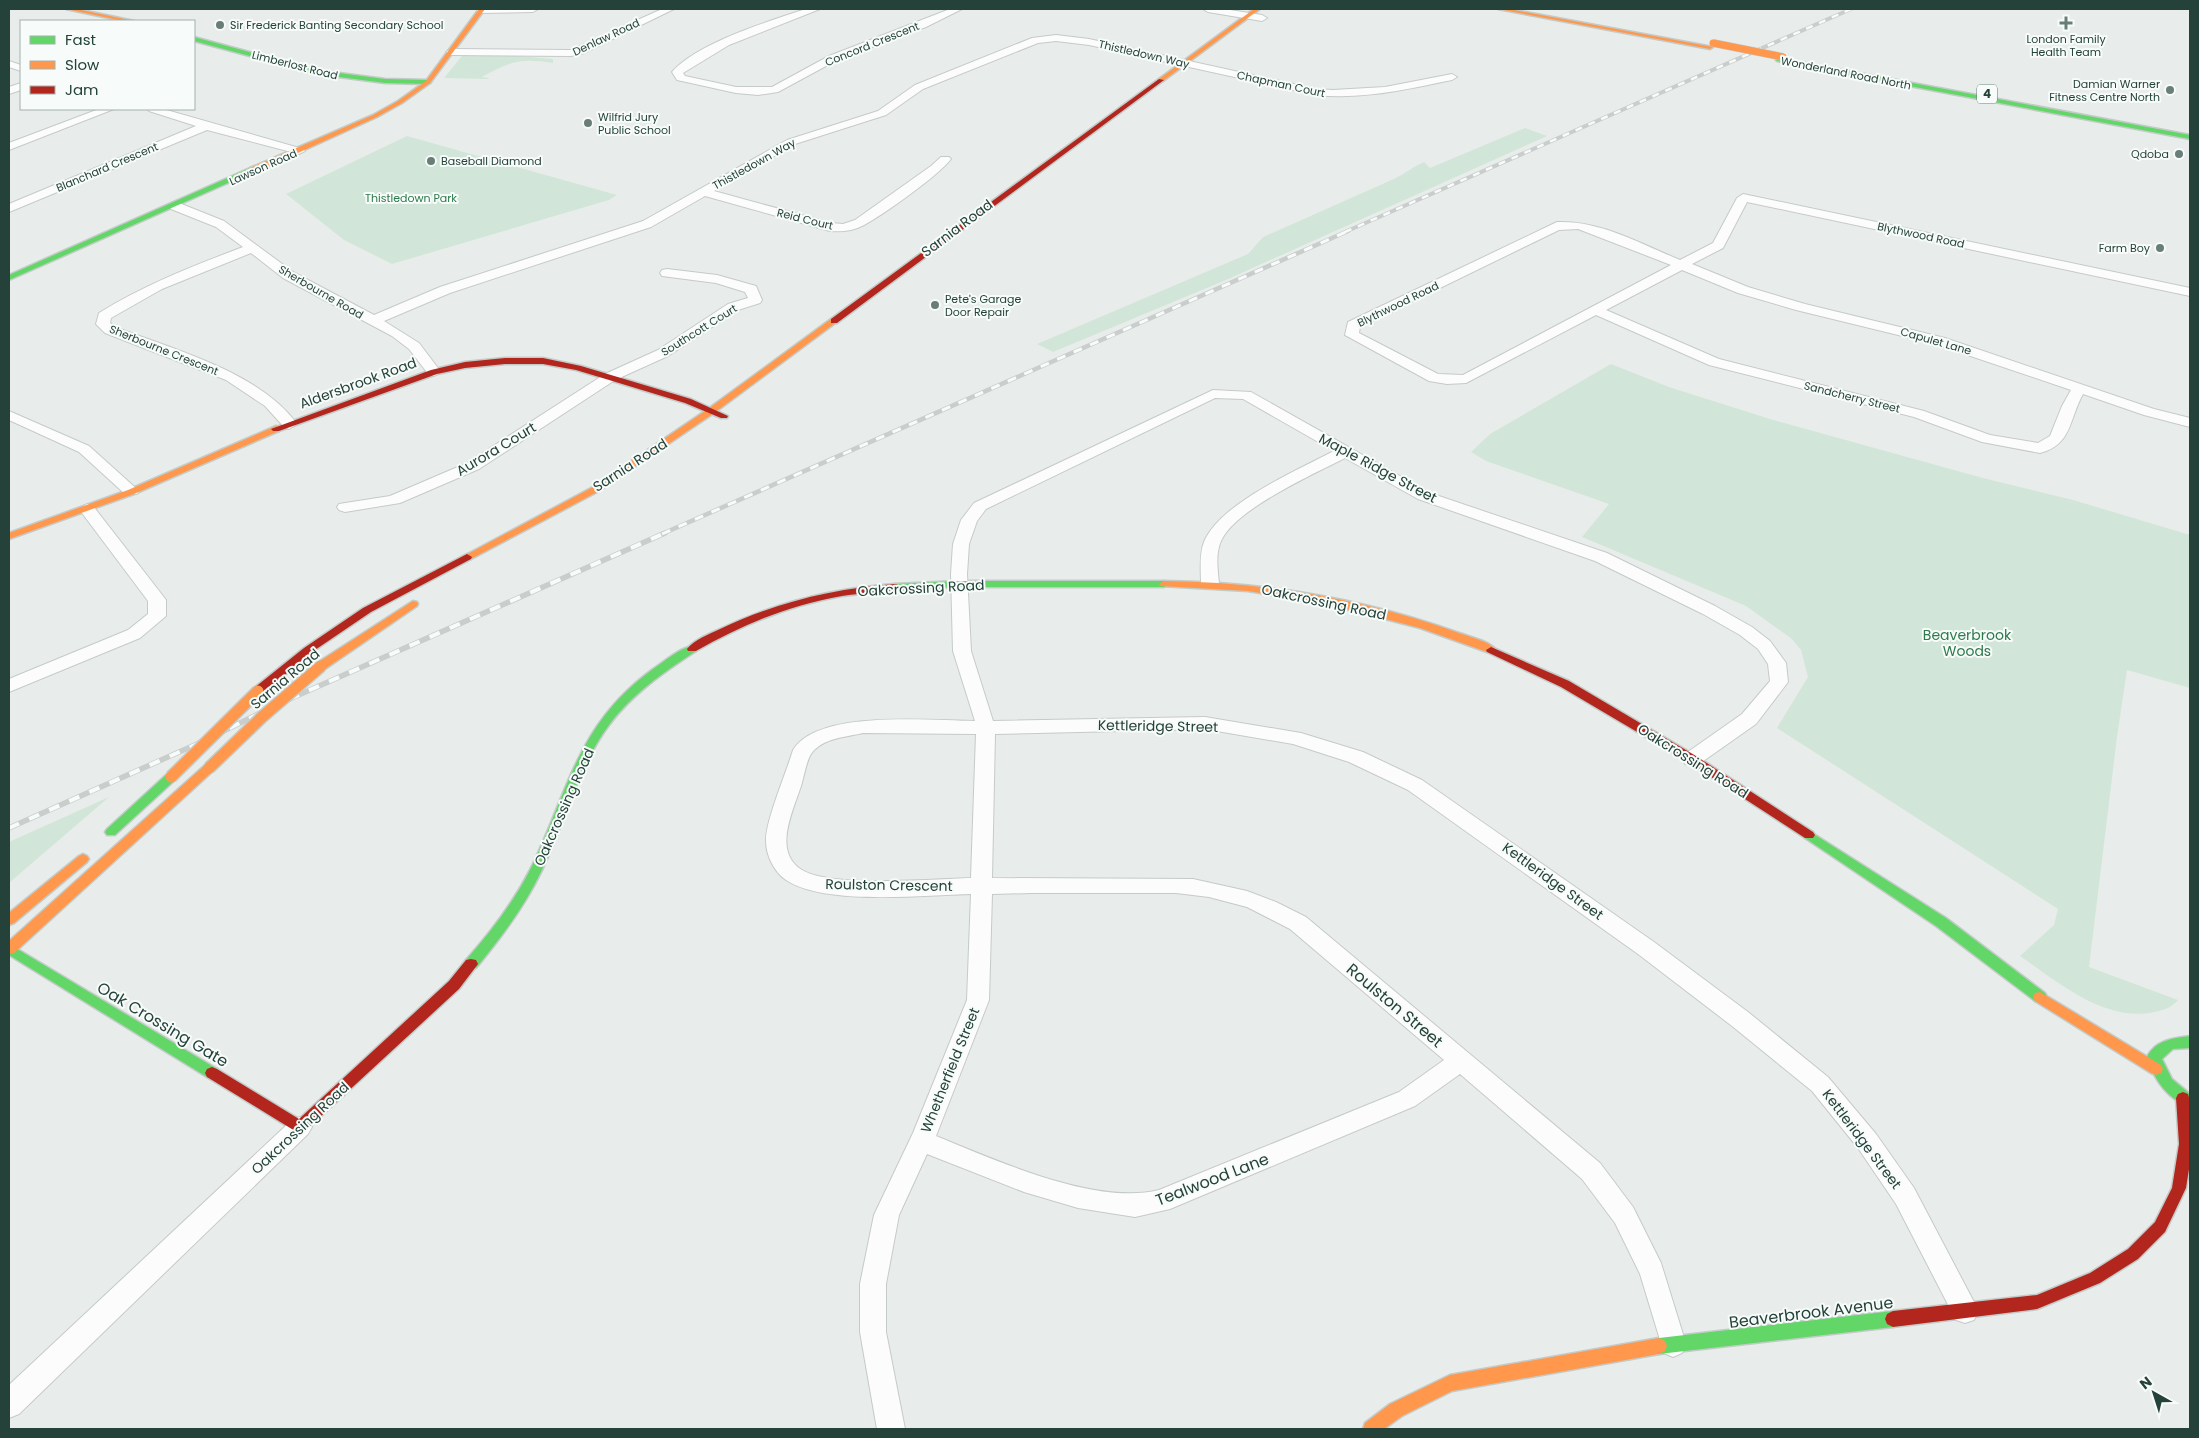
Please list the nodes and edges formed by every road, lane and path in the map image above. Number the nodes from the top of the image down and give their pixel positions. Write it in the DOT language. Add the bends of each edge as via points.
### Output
graph roads {
  1 [pos="69,9"];
  2 [pos="481,9"];
  3 [pos="533,9"];
  4 [pos="669,9"];
  5 [pos="815,9"];
  6 [pos="957,9"];
  7 [pos="1208,9"];
  8 [pos="1274,9"];
  9 [pos="1501,9"];
  10 [pos="1528,9"];
  11 [pos="1259,14"];
  12 [pos="1247,16"];
  13 [pos="126,20"];
  14 [pos="195,38"];
  15 [pos="1711,45"];
  16 [pos="451,52"];
  17 [pos="1781,58"];
  18 [pos="1184,63"];
  19 [pos="1198,66"];
  20 [pos="1452,77"];
  21 [pos="428,82"];
  22 [pos="105,110"];
  23 [pos="156,110"];
  24 [pos="206,126"];
  25 [pos="2190,132"];
  26 [pos="2190,137"];
  27 [pos="9,147"];
  28 [pos="299,151"];
  29 [pos="1078,156"];
  30 [pos="945,159"];
  31 [pos="705,192"];
  32 [pos="175,206"];
  33 [pos="9,208"];
  34 [pos="253,248"];
  35 [pos="1682,263"];
  36 [pos="667,272"];
  37 [pos="9,278"];
  38 [pos="2190,292"];
  39 [pos="1597,311"];
  40 [pos="372,321"];
  41 [pos="434,372"];
  42 [pos="610,377"];
  43 [pos="2079,389"];
  44 [pos="711,411"];
  45 [pos="9,416"];
  46 [pos="2190,423"];
  47 [pos="289,424"];
  48 [pos="714,428"];
  49 [pos="1345,452"];
  50 [pos="131,491"];
  51 [pos="345,507"];
  52 [pos="87,509"];
  53 [pos="9,536"];
  54 [pos="960,584"];
  55 [pos="1210,584"];
  56 [pos="420,600"];
  57 [pos="9,686"];
  58 [pos="986,728"];
  59 [pos="1692,759"];
  60 [pos="103,840"];
  61 [pos="89,853"];
  62 [pos="982,886"];
  63 [pos="9,920"];
  64 [pos="9,949"];
  65 [pos="2075,1020"];
  66 [pos="2118,1032"];
  67 [pos="2151,1041"];
  68 [pos="2189,1041"];
  69 [pos="2167,1045"];
  70 [pos="1460,1060"];
  71 [pos="2156,1069"];
  72 [pos="2187,1100"];
  73 [pos="300,1127"];
  74 [pos="921,1141"];
  75 [pos="2188,1141"];
  76 [pos="1965,1311"];
  77 [pos="1673,1344"];
  78 [pos="9,1404"];
  79 [pos="891,1429"];
  80 [pos="1371,1429"];
  1 -- 13 [label="street"];
  2 -- 3 [label="street"];
  2 -- 16 [label="street, Lawson Road"];
  4 -- 16 [label="street, Denlaw Road" via="566,55"];
  5 -- 6 [label="street, Concord Crescent" via="726,43 677,72 681,78 746,91 782,88 842,54"];
  7 -- 12 [label="street"];
  8 -- 11 [label="street, Sarnia Road"];
  9 -- 15 [label="street, Wonderland Road North / 4"];
  10 -- 15 [label="street, Wonderland Road North / 4"];
  11 -- 12 [label="street, Sarnia Road"];
  11 -- 19 [label="street, Sarnia Road"];
  12 -- 18 [label="street, Sarnia Road"];
  14 -- 21 [label="street, Limberlost Road" via="316,72 384,81"];
  15 -- 17 [label="street, Wonderland Road North / 4"];
  16 -- 21 [label="street, Lawson Road"];
  17 -- 25 [label="street, Wonderland Road North / 4"];
  17 -- 26 [label="street, Wonderland Road North / 4"];
  18 -- 19 [label="street, Thistledown Way"];
  18 -- 31 [label="street, Thistledown Way" via="1089,42 1056,38 1036,40 919,87 882,113 791,142"];
  18 -- 44 [label="street, Sarnia Road"];
  19 -- 20 [label="street, Chapman Court" via="1338,95"];
  19 -- 29 [label="street, Sarnia Road"];
  21 -- 28 [label="street, Lawson Road" via="375,116"];
  22 -- 27 [label="street"];
  23 -- 24 [label="street"];
  24 -- 28 [label="street"];
  24 -- 33 [label="street, Blanchard Crescent"];
  28 -- 32 [label="street, Lawson Road"];
  30 -- 31 [label="street, Reid Court" via="859,223 844,228 830,227"];
  31 -- 40 [label="street, Thistledown Way" via="647,224 445,290"];
  32 -- 34 [label="street, Sherbourne Road" via="220,224"];
  32 -- 37 [label="street, Lawson Road"];
  34 -- 40 [label="street, Sherbourne Road" via="288,275"];
  34 -- 47 [label="street, Sherbourne Crescent" via="197,268 120,305 104,316 103,324 110,330 231,377 270,402"];
  35 -- 38 [label="street, Blythwood Road" via="1718,245 1744,198"];
  35 -- 39 [label="street, Blythwood Road"];
  35 -- 39 [label="street, Blythwood Road" via="1594,228 1578,224 1557,226 1354,325 1352,335 1434,378 1466,379"];
  35 -- 43 [label="street, Capulet Lane" via="1743,290 1940,340"];
  36 -- 42 [label="street, Southcott Court" via="718,279 751,290 755,300 733,308 663,354"];
  39 -- 43 [label="street, Sandcherry Street" via="1714,362 1919,414 2009,444 2040,448 2057,439"];
  40 -- 41 [label="street, Sherbourne Road" via="397,332 414,346"];
  41 -- 42 [label="street, Aldersbrook Road" via="505,361 544,362"];
  41 -- 47 [label="street, Aldersbrook Road"];
  42 -- 44 [label="street, Aldersbrook Road"];
  42 -- 51 [label="street, Aurora Court" via="473,466 394,500"];
  43 -- 46 [label="street, Capulet Lane"];
  44 -- 48 [label="street, Aldersbrook Road" via="731,416"];
  44 -- 60 [label="street, Sarnia Road, bridge" via="596,489 367,610 308,650 258,691"];
  45 -- 50 [label="street" via="84,449"];
  47 -- 50 [label="street, Aldersbrook Road"];
  49 -- 54 [label="street, Maple Ridge Street" via="1246,395 1213,394 980,506 969,520 961,544"];
  49 -- 55 [label="street" via="1253,502 1222,524 1212,542"];
  49 -- 59 [label="street, Maple Ridge Street" via="1424,496 1600,557 1709,610 1764,645 1777,663 1780,682 1749,719"];
  50 -- 52 [label="street, Aldersbrook Road"];
  52 -- 53 [label="street, Aldersbrook Road"];
  52 -- 57 [label="street" via="157,600 157,616 134,634"];
  54 -- 55 [label="street, Oakcrossing Road"];
  54 -- 58 [label="street, Whetherfield Street" via="962,651"];
  54 -- 73 [label="street, Oakcrossing Road" via="870,588 824,596 742,622 656,672 619,705 594,740 572,783 535,872 491,940 454,985"];
  55 -- 59 [label="street, Oakcrossing Road" via="1320,598 1417,623 1474,642 1565,684"];
  56 -- 64 [label="street, Sarnia Road, bridge" via="320,666"];
  58 -- 62 [label="street, Whetherfield Street"];
  58 -- 62 [label="street, Roulston Crescent" via="863,727 823,735 803,750 775,844 779,858 795,876 828,886"];
  58 -- 76 [label="street, Kettleridge Street" via="1205,723 1294,738 1356,757 1415,785 1646,948 1820,1084 1906,1196"];
  59 -- 65 [label="street, Oakcrossing Road" via="1941,922 2019,984"];
  61 -- 63 [label="street"];
  62 -- 70 [label="street, Roulston Street" via="1202,886 1255,900 1298,923"];
  62 -- 74 [label="street, Whetherfield Street" via="978,1000"];
  64 -- 73 [label="street, Oak Crossing Gate"];
  65 -- 66 [label="street, Oakcrossing Road"];
  65 -- 71 [label="street, Oakcrossing Road"];
  67 -- 69 [label="street"];
  68 -- 69 [label="street"];
  69 -- 71 [label="street" via="2154,1057"];
  70 -- 74 [label="street, Tealwood Lane" via="1407,1099 1360,1120 1162,1201 1133,1206 1091,1200 999,1172"];
  70 -- 77 [label="street, Roulston Street" via="1591,1171 1624,1215 1652,1272"];
  71 -- 72 [label="street" via="2169,1087"];
  72 -- 75 [label="street, Beaverbrook Avenue"];
  73 -- 78 [label="street, Oakcrossing Road"];
  74 -- 79 [label="street, Whetherfield Street" via="886,1215 873,1284 873,1332"];
  75 -- 76 [label="street, Beaverbrook Avenue" via="2179,1188 2160,1227 2133,1254 2095,1278 2037,1302"];
  76 -- 77 [label="street, Beaverbrook Avenue"];
  77 -- 80 [label="street, Beaverbrook Avenue" via="1450,1382 1396,1410"];
}
